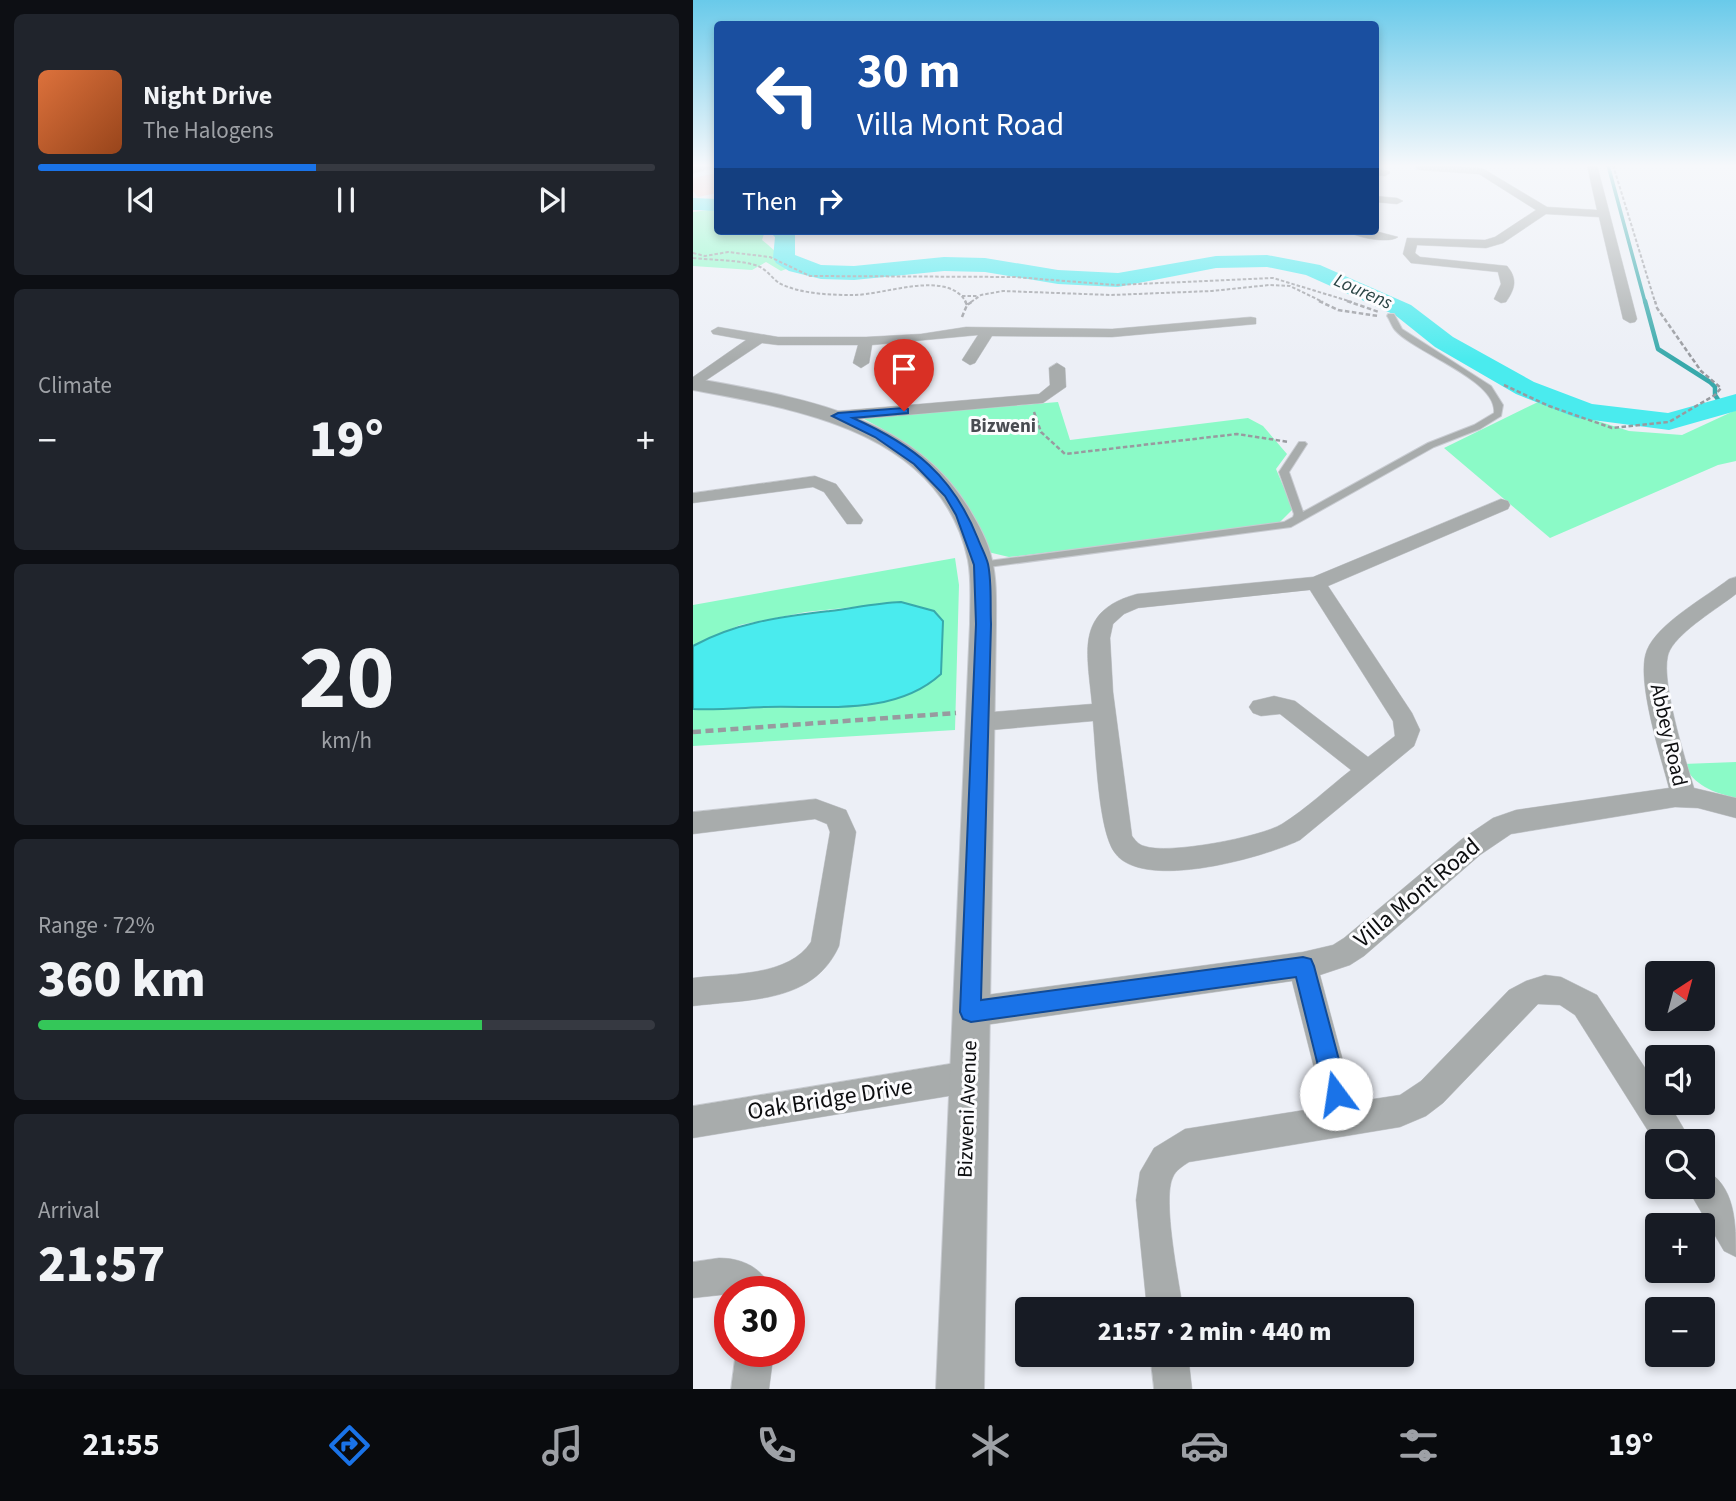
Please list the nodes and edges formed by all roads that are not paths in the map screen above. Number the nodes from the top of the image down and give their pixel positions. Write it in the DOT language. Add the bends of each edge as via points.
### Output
graph roads {
  1 [pos="1514,230"];
  2 [pos="1608,230"];
  3 [pos="1379,235"];
  4 [pos="1392,237"];
  5 [pos="1501,299"];
  6 [pos="1391,316"];
  7 [pos="1630,319"];
  8 [pos="1251,321"];
  9 [pos="718,331"];
  10 [pos="988,331"];
  11 [pos="759,338"];
  12 [pos="778,341"];
  13 [pos="866,341"];
  14 [pos="970,360"];
  15 [pos="861,363"];
  16 [pos="1057,368"];
  17 [pos="703,386"];
  18 [pos="838,416"];
  19 [pos="1302,444"];
  20 [pos="693,498"];
  21 [pos="1500,505"];
  22 [pos="1298,519"];
  23 [pos="854,520"];
  24 [pos="981,565"];
  25 [pos="1316,583"];
  26 [pos="1736,584"];
  27 [pos="1261,707"];
  28 [pos="1106,711"];
  29 [pos="980,717"];
  30 [pos="1369,771"];
  31 [pos="1684,797"];
  32 [pos="1736,808"];
  33 [pos="693,823"];
  34 [pos="1303,966"];
  35 [pos="693,992"];
  36 [pos="971,1012"];
  37 [pos="967,1077"];
  38 [pos="1343,1120"];
  39 [pos="693,1122"];
  40 [pos="1666,1129"];
  41 [pos="1711,1199"];
  42 [pos="1736,1239"];
  43 [pos="714,1276"];
  44 [pos="716,1276"];
  45 [pos="737,1276"];
  46 [pos="693,1280"];
  47 [pos="1164,1297"];
  48 [pos="753,1367"];
  49 [pos="1170,1367"];
  50 [pos="750,1389"];
  51 [pos="960,1389"];
  52 [pos="1173,1389"];
  1 -- 5 [label="street" via="1486,244 1412,240 1409,254 1416,260 1502,269 1508,285"];
  2 -- 7 [label="street"];
  3 -- 4 [label="street"];
  6 -- 22 [label="lane" via="1399,330 1488,388 1499,405 1497,414"];
  8 -- 10 [label="street" via="1112,333"];
  9 -- 11 [label="street"];
  10 -- 13 [label="street"];
  10 -- 14 [label="street"];
  11 -- 12 [label="street"];
  11 -- 17 [label="street"];
  12 -- 13 [label="street"];
  12 -- 17 [label="street"];
  13 -- 15 [label="street"];
  16 -- 18 [label="street" via="1060,383 1043,398"];
  17 -- 18 [label="street, Bizweni Avenue" via="791,401"];
  18 -- 24 [label="street, Bizweni Avenue" via="879,434 933,474 962,515"];
  19 -- 22 [label="lane" via="1285,472 1298,505"];
  20 -- 23 [label="street" via="814,481 830,488"];
  21 -- 25 [label="street"];
  22 -- 24 [label="lane" via="1267,529"];
  24 -- 29 [label="street, Bizweni Avenue"];
  25 -- 28 [label="street" via="1137,601 1115,610 1099,634"];
  25 -- 30 [label="street" via="1407,725 1402,745"];
  26 -- 31 [label="street, Abbey Road" via="1668,639 1655,658 1657,685"];
  27 -- 30 [label="street" via="1287,707"];
  28 -- 29 [label="street"];
  28 -- 30 [label="street" via="1119,836 1125,848 1140,858 1243,850 1276,840"];
  29 -- 36 [label="street, Bizweni Avenue"];
  31 -- 32 [label="street, Villa Mont Road"];
  31 -- 34 [label="street, Villa Mont Road" via="1501,826 1355,947"];
  33 -- 35 [label="street" via="816,809 837,817 843,832 825,946 814,963 785,980"];
  34 -- 36 [label="street, Villa Mont Road"];
  34 -- 38 [label="street"];
  36 -- 37 [label="street, Bizweni Avenue"];
  37 -- 39 [label="street, Oak Bridge Drive"];
  37 -- 51 [label="street, Bizweni Avenue"];
  38 -- 40 [label="street" via="1400,1111 1425,1099 1528,993 1547,988 1585,1005"];
  38 -- 47 [label="street" via="1185,1146 1163,1161 1153,1193"];
  41 -- 42 [label="street"];
  43 -- 46 [label="street"];
  44 -- 45 [label="street"];
  48 -- 50 [label="street"];
  49 -- 52 [label="street"];
}
